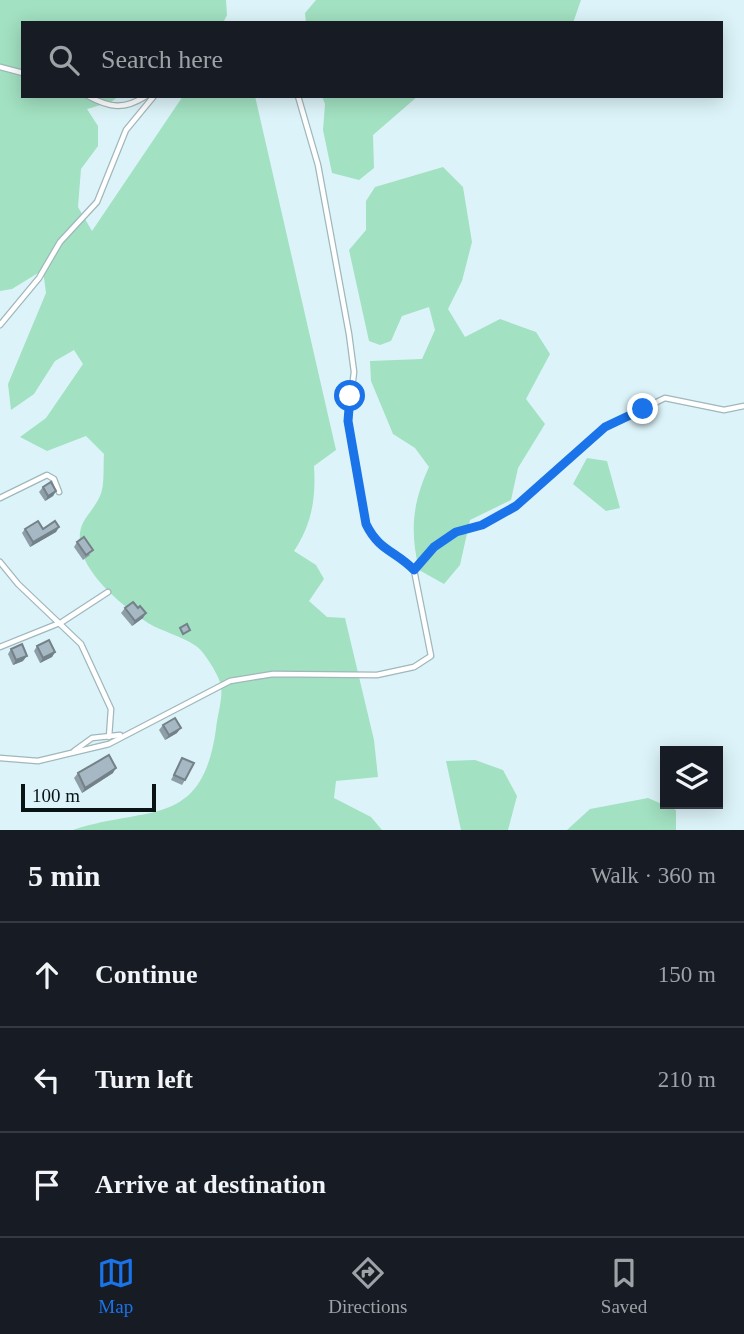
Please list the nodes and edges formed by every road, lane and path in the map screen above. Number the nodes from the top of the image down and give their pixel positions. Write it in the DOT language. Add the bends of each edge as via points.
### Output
graph roads {
  1 [pos="0,67"];
  2 [pos="21,72"];
  3 [pos="92,98"];
  4 [pos="143,98"];
  5 [pos="152,98"];
  6 [pos="300,98"];
  7 [pos="0,325"];
  8 [pos="744,407"];
  9 [pos="59,492"];
  10 [pos="0,498"];
  11 [pos="0,562"];
  12 [pos="414,570"];
  13 [pos="108,592"];
  14 [pos="60,623"];
  15 [pos="0,647"];
  16 [pos="124,735"];
  17 [pos="109,737"];
  18 [pos="73,752"];
  19 [pos="0,758"];
  1 -- 2 [label="lane"];
  3 -- 4 [label="lane" via="111,107 129,106"];
  5 -- 7 [label="lane" via="126,130 97,202 60,242 39,278"];
  6 -- 12 [label="lane" via="316,152 349,334 354,372 348,421 366,524 385,551"];
  8 -- 12 [label="lane" via="724,410 665,398 655,401 605,427 516,506 445,539"];
  9 -- 10 [label="lane" via="47,475"];
  11 -- 14 [label="lane"];
  12 -- 16 [label="lane" via="431,656 414,667 377,676 273,674 230,681"];
  13 -- 14 [label="lane"];
  14 -- 15 [label="lane"];
  14 -- 17 [label="lane" via="81,644 107,696"];
  16 -- 17 [label="lane"];
  16 -- 18 [label="lane" via="109,744"];
  17 -- 18 [label="lane" via="92,738"];
  18 -- 19 [label="lane" via="38,761"];
}
